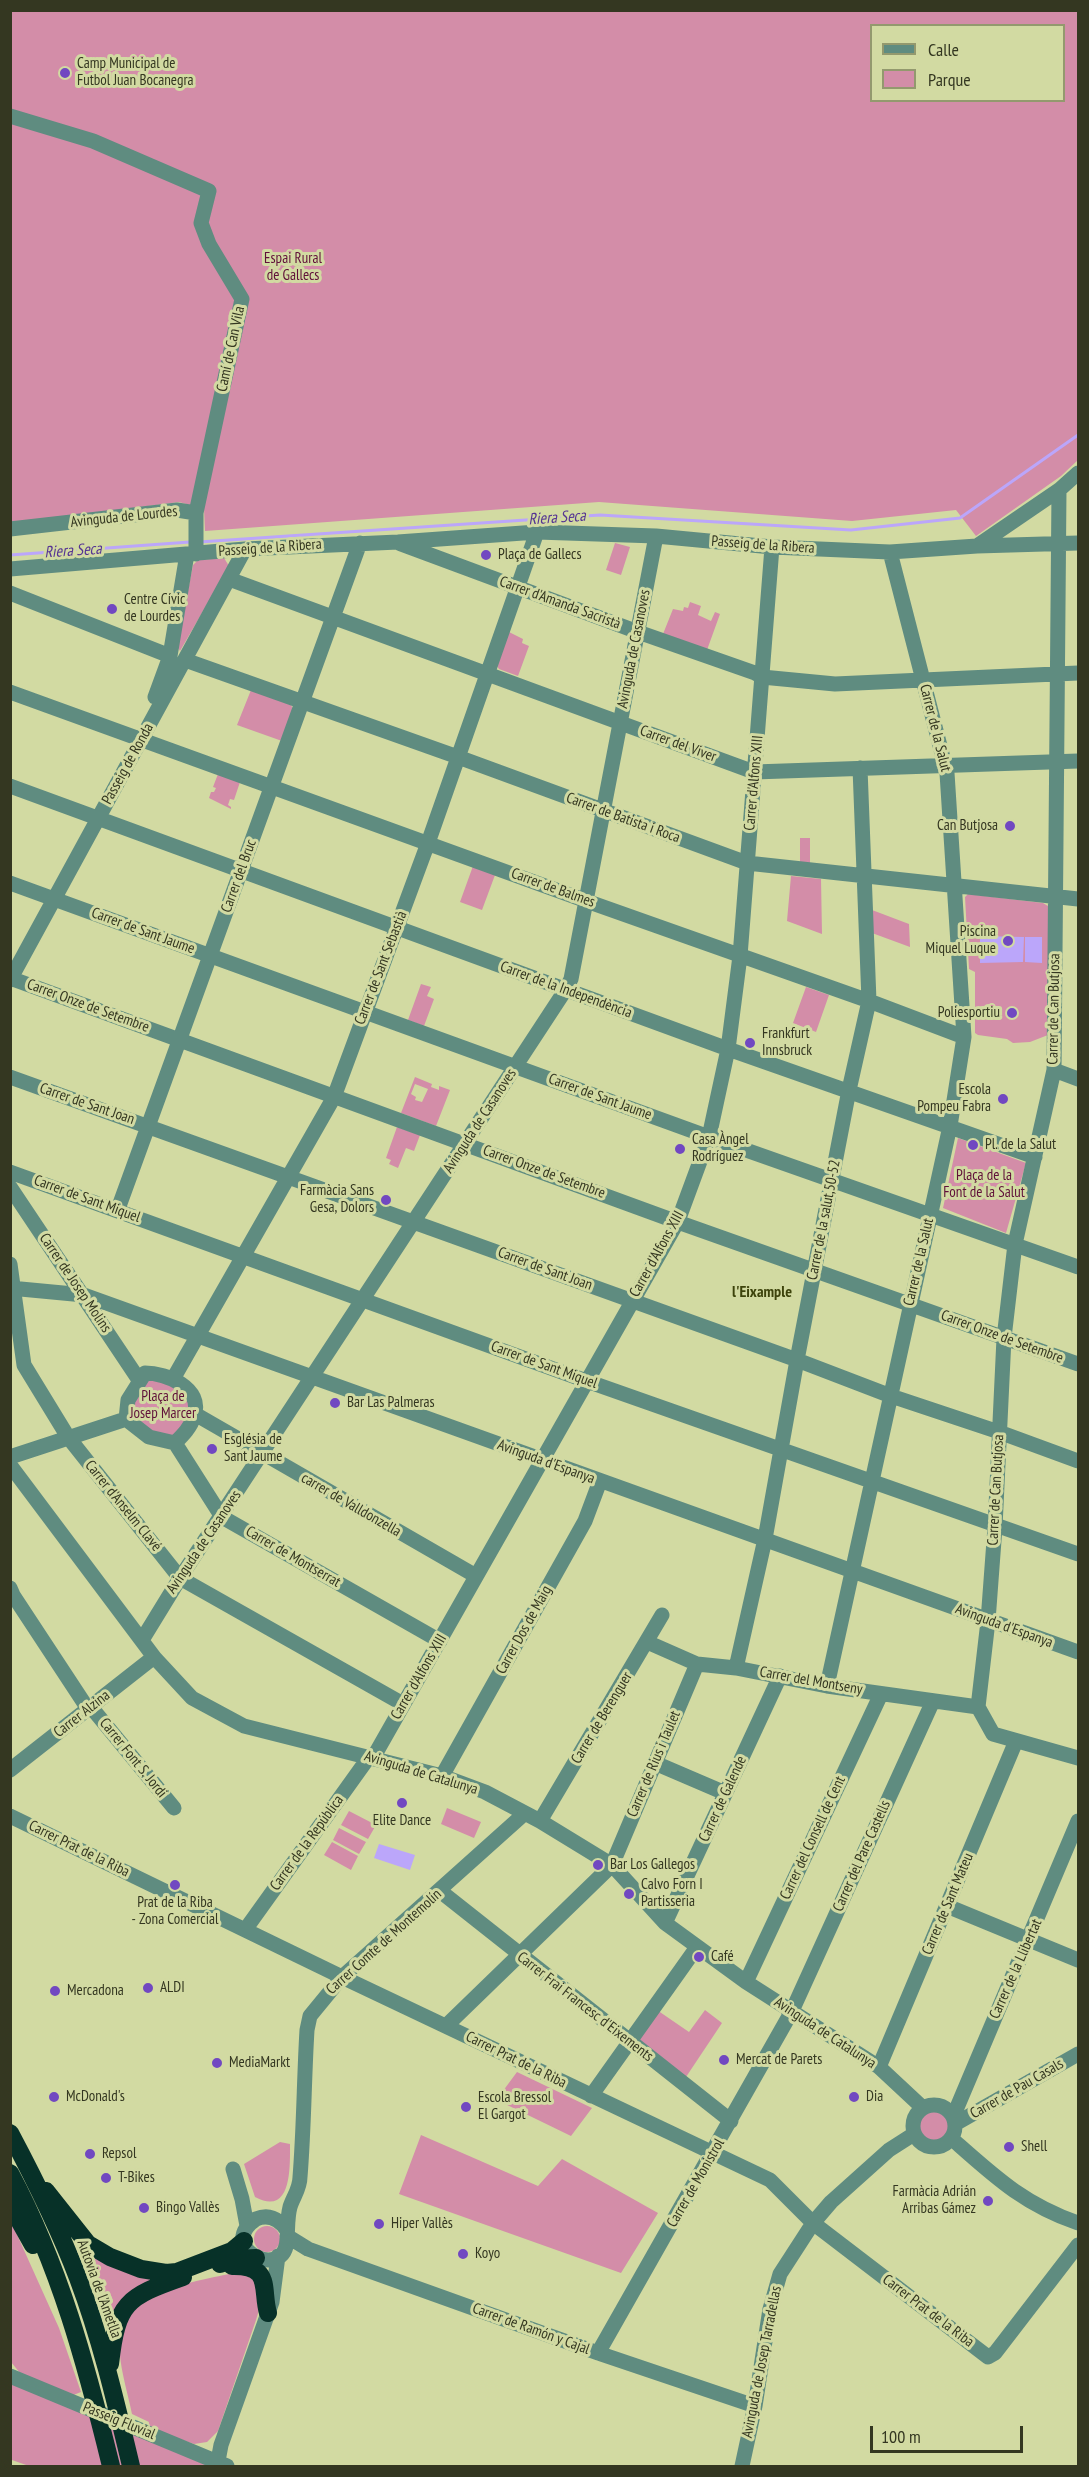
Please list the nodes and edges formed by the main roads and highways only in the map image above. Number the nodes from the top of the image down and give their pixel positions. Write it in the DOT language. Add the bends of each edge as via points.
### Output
graph roads {
  1 [pos="10,2133"];
  2 [pos="10,2173"];
  3 [pos="35,2179"];
  4 [pos="10,2204"];
  5 [pos="246,2234"];
  6 [pos="259,2259"];
  7 [pos="210,2268"];
  8 [pos="70,2312"];
  9 [pos="268,2313"];
  10 [pos="109,2374"];
  11 [pos="111,2466"];
  12 [pos="132,2466"];
  1 -- 3 [label="highway, Autovia de l'Ametlla"];
  2 -- 8 [label="highway" via="32,2216"];
  3 -- 5 [label="highway" via="88,2244 141,2269 177,2272 232,2251"];
  3 -- 10 [label="highway, Autovia de l'Ametlla" via="77,2276"];
  4 -- 8 [label="highway"];
  6 -- 7 [label="highway" via="235,2259"];
  7 -- 9 [label="highway" via="237,2265 253,2270 265,2283"];
  7 -- 10 [label="highway" via="157,2286 123,2309 116,2323"];
  8 -- 11 [label="highway"];
  10 -- 12 [label="highway, Autovia de l'Ametlla"];
}
